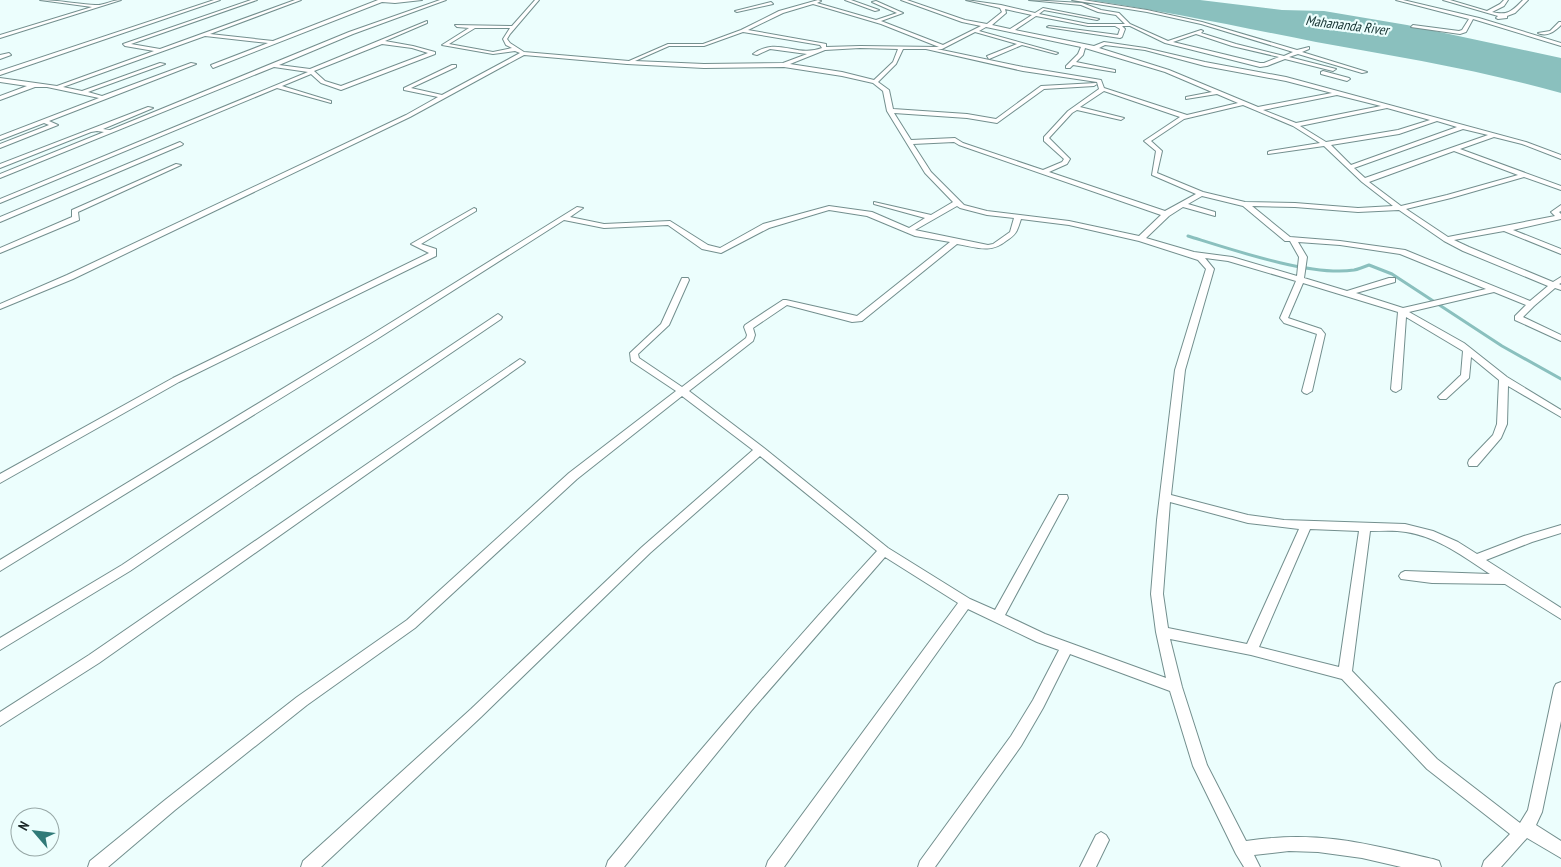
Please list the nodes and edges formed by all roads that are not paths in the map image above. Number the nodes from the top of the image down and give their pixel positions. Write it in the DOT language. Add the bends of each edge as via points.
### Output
graph roads {
  1 [pos="0,0"];
  2 [pos="4,0"];
  3 [pos="42,0"];
  4 [pos="119,0"];
  5 [pos="218,0"];
  6 [pos="255,0"];
  7 [pos="299,0"];
  8 [pos="381,0"];
  9 [pos="422,0"];
  10 [pos="537,0"];
  11 [pos="762,0"];
  12 [pos="824,0"];
  13 [pos="847,0"];
  14 [pos="903,0"];
  15 [pos="962,0"];
  16 [pos="968,0"];
  17 [pos="997,0"];
  18 [pos="1031,0"];
  19 [pos="1074,0"];
  20 [pos="1400,0"];
  21 [pos="1445,0"];
  22 [pos="1506,0"];
  23 [pos="1526,0"];
  24 [pos="442,1"];
  25 [pos="1456,1"];
  26 [pos="874,2"];
  27 [pos="771,3"];
  28 [pos="813,3"];
  29 [pos="98,6"];
  30 [pos="1003,8"];
  31 [pos="1434,8"];
  32 [pos="785,10"];
  33 [pos="877,10"];
  34 [pos="737,11"];
  35 [pos="1488,12"];
  36 [pos="1034,14"];
  37 [pos="1079,16"];
  38 [pos="1505,17"];
  39 [pos="1472,18"];
  40 [pos="1097,19"];
  41 [pos="1496,19"];
  42 [pos="877,21"];
  43 [pos="1068,21"];
  44 [pos="1483,21"];
  45 [pos="425,22"];
  46 [pos="1561,22"];
  47 [pos="1116,25"];
  48 [pos="1129,25"];
  49 [pos="457,26"];
  50 [pos="475,26"];
  51 [pos="986,26"];
  52 [pos="1413,26"];
  53 [pos="512,27"];
  54 [pos="1049,27"];
  55 [pos="1217,27"];
  56 [pos="1012,30"];
  57 [pos="743,31"];
  58 [pos="975,31"];
  59 [pos="1197,33"];
  60 [pos="1540,33"];
  61 [pos="1031,34"];
  62 [pos="204,35"];
  63 [pos="0,37"];
  64 [pos="1119,37"];
  65 [pos="1178,38"];
  66 [pos="1168,42"];
  67 [pos="275,43"];
  68 [pos="378,43"];
  69 [pos="1022,44"];
  70 [pos="1113,44"];
  71 [pos="1561,44"];
  72 [pos="1084,45"];
  73 [pos="944,47"];
  74 [pos="901,48"];
  75 [pos="928,48"];
  76 [pos="1096,48"];
  77 [pos="1307,48"];
  78 [pos="824,49"];
  79 [pos="1145,49"];
  80 [pos="162,50"];
  81 [pos="519,51"];
  82 [pos="1261,52"];
  83 [pos="1297,52"];
  84 [pos="810,53"];
  85 [pos="1056,53"];
  86 [pos="10,54"];
  87 [pos="755,54"];
  88 [pos="0,57"];
  89 [pos="989,57"];
  90 [pos="1284,58"];
  91 [pos="1273,61"];
  92 [pos="627,62"];
  93 [pos="1072,63"];
  94 [pos="162,64"];
  95 [pos="194,64"];
  96 [pos="784,65"];
  97 [pos="213,66"];
  98 [pos="276,66"];
  99 [pos="454,66"];
  100 [pos="311,71"];
  101 [pos="1113,71"];
  102 [pos="1364,72"];
  103 [pos="0,73"];
  104 [pos="1062,73"];
  105 [pos="1357,75"];
  106 [pos="1347,79"];
  107 [pos="0,80"];
  108 [pos="18,82"];
  109 [pos="875,82"];
  110 [pos="34,85"];
  111 [pos="278,86"];
  112 [pos="1102,86"];
  113 [pos="58,87"];
  114 [pos="0,88"];
  115 [pos="84,92"];
  116 [pos="1220,92"];
  117 [pos="1340,93"];
  118 [pos="104,97"];
  119 [pos="444,97"];
  120 [pos="0,98"];
  121 [pos="1188,98"];
  122 [pos="329,102"];
  123 [pos="1246,103"];
  124 [pos="1388,106"];
  125 [pos="150,108"];
  126 [pos="1075,108"];
  127 [pos="1257,109"];
  128 [pos="890,111"];
  129 [pos="1187,117"];
  130 [pos="1121,118"];
  131 [pos="1435,120"];
  132 [pos="44,122"];
  133 [pos="1295,125"];
  134 [pos="1462,127"];
  135 [pos="93,130"];
  136 [pos="110,132"];
  137 [pos="1494,135"];
  138 [pos="0,138"];
  139 [pos="909,142"];
  140 [pos="180,144"];
  141 [pos="1327,145"];
  142 [pos="0,146"];
  143 [pos="1453,149"];
  144 [pos="1270,153"];
  145 [pos="1561,157"];
  146 [pos="178,165"];
  147 [pos="0,166"];
  148 [pos="1350,167"];
  149 [pos="1044,172"];
  150 [pos="1524,175"];
  151 [pos="0,176"];
  152 [pos="1364,181"];
  153 [pos="1561,188"];
  154 [pos="1201,194"];
  155 [pos="0,201"];
  156 [pos="876,203"];
  157 [pos="957,204"];
  158 [pos="1245,204"];
  159 [pos="1182,205"];
  160 [pos="1561,207"];
  161 [pos="579,208"];
  162 [pos="1400,208"];
  163 [pos="474,210"];
  164 [pos="1166,214"];
  165 [pos="1212,214"];
  166 [pos="1018,216"];
  167 [pos="564,218"];
  168 [pos="932,218"];
  169 [pos="0,220"];
  170 [pos="1505,229"];
  171 [pos="909,231"];
  172 [pos="1141,239"];
  173 [pos="1447,239"];
  174 [pos="1293,240"];
  175 [pos="956,241"];
  176 [pos="0,251"];
  177 [pos="1561,252"];
  178 [pos="1191,254"];
  179 [pos="1561,279"];
  180 [pos="686,280"];
  181 [pos="1300,280"];
  182 [pos="1392,280"];
  183 [pos="1557,286"];
  184 [pos="1495,289"];
  185 [pos="1347,294"];
  186 [pos="1531,304"];
  187 [pos="1,305"];
  188 [pos="1402,311"];
  189 [pos="498,317"];
  190 [pos="1561,338"];
  191 [pos="1467,350"];
  192 [pos="520,362"];
  193 [pos="1504,379"];
  194 [pos="1396,389"];
  195 [pos="682,391"];
  196 [pos="1307,391"];
  197 [pos="1443,397"];
  198 [pos="1561,414"];
  199 [pos="760,450"];
  200 [pos="1473,463"];
  201 [pos="0,479"];
  202 [pos="1166,497"];
  203 [pos="1063,498"];
  204 [pos="1306,525"];
  205 [pos="1366,527"];
  206 [pos="1561,529"];
  207 [pos="884,552"];
  208 [pos="1475,559"];
  209 [pos="0,566"];
  210 [pos="1405,576"];
  211 [pos="1507,579"];
  212 [pos="966,602"];
  213 [pos="1561,614"];
  214 [pos="997,618"];
  215 [pos="1162,632"];
  216 [pos="0,645"];
  217 [pos="1067,648"];
  218 [pos="1252,650"];
  219 [pos="1345,673"];
  220 [pos="1175,687"];
  221 [pos="1561,688"];
  222 [pos="1561,692"];
  223 [pos="0,720"];
  224 [pos="1524,830"];
  225 [pos="1101,840"];
  226 [pos="1241,849"];
  227 [pos="1561,850"];
  228 [pos="99,866"];
  229 [pos="309,867"];
  230 [pos="614,867"];
  231 [pos="774,867"];
  232 [pos="926,867"];
  233 [pos="1088,867"];
  234 [pos="1252,867"];
  235 [pos="1433,867"];
  236 [pos="1490,867"];
  1 -- 2 [label="street"];
  3 -- 29 [label="street"];
  4 -- 29 [label="street"];
  5 -- 103 [label="street"];
  6 -- 80 [label="street" via="125,45"];
  7 -- 62 [label="street"];
  8 -- 9 [label="street"];
  8 -- 67 [label="street"];
  9 -- 24 [label="street"];
  10 -- 53 [label="street"];
  11 -- 27 [label="street"];
  12 -- 28 [label="street"];
  13 -- 33 [label="street"];
  14 -- 51 [label="street" via="944,16"];
  15 -- 16 [label="street"];
  16 -- 30 [label="street"];
  17 -- 30 [label="street"];
  18 -- 48 [label="street" via="1082,4 1117,14"];
  19 -- 55 [label="street" via="1147,11"];
  20 -- 31 [label="street"];
  21 -- 25 [label="street"];
  22 -- 35 [label="street"];
  23 -- 38 [label="street"];
  24 -- 98 [label="street" via="376,24"];
  25 -- 31 [label="street"];
  25 -- 35 [label="street"];
  26 -- 42 [label="street" via="901,13"];
  27 -- 32 [label="street"];
  27 -- 34 [label="street"];
  28 -- 32 [label="street"];
  28 -- 42 [label="street"];
  29 -- 63 [label="street"];
  30 -- 36 [label="street"];
  30 -- 51 [label="street" via="1004,12"];
  31 -- 39 [label="street"];
  32 -- 57 [label="street"];
  35 -- 38 [label="street"];
  36 -- 37 [label="street" via="1044,9"];
  36 -- 43 [label="street"];
  36 -- 56 [label="street"];
  37 -- 40 [label="street"];
  37 -- 43 [label="street"];
  38 -- 41 [label="street"];
  39 -- 44 [label="street"];
  39 -- 52 [label="street" via="1460,32"];
  41 -- 44 [label="street"];
  41 -- 60 [label="street"];
  42 -- 73 [label="street"];
  43 -- 47 [label="street"];
  43 -- 54 [label="street"];
  44 -- 71 [label="street"];
  45 -- 68 [label="street"];
  46 -- 60 [label="street" via="1551,32"];
  47 -- 48 [label="street"];
  47 -- 64 [label="street" via="1122,29"];
  48 -- 66 [label="street"];
  49 -- 50 [label="street"];
  50 -- 53 [label="street"];
  50 -- 81 [label="street" via="444,45 492,53"];
  51 -- 56 [label="street"];
  51 -- 58 [label="street"];
  53 -- 81 [label="street" via="505,40"];
  54 -- 61 [label="street"];
  54 -- 64 [label="street"];
  55 -- 59 [label="street"];
  55 -- 83 [label="street"];
  56 -- 61 [label="street"];
  57 -- 78 [label="street" via="821,44"];
  57 -- 92 [label="street" via="702,46 668,45"];
  58 -- 69 [label="street"];
  58 -- 73 [label="street"];
  59 -- 65 [label="street"];
  59 -- 82 [label="street"];
  60 -- 71 [label="street"];
  61 -- 72 [label="street"];
  62 -- 67 [label="street"];
  62 -- 80 [label="street"];
  64 -- 70 [label="street"];
  65 -- 66 [label="street"];
  65 -- 82 [label="street" via="1242,57"];
  66 -- 79 [label="street"];
  66 -- 91 [label="street" via="1260,65"];
  67 -- 97 [label="street"];
  68 -- 100 [label="street"];
  68 -- 100 [label="street" via="433,53 341,88 323,82"];
  69 -- 85 [label="street"];
  69 -- 89 [label="street"];
  70 -- 76 [label="street" via="1101,43"];
  70 -- 79 [label="street"];
  72 -- 76 [label="street"];
  72 -- 93 [label="street"];
  73 -- 75 [label="street"];
  73 -- 89 [label="street"];
  74 -- 75 [label="street"];
  74 -- 78 [label="street"];
  74 -- 109 [label="street" via="900,55 888,71"];
  75 -- 104 [label="street" via="1023,69"];
  76 -- 116 [label="street"];
  77 -- 83 [label="street"];
  78 -- 84 [label="street"];
  79 -- 117 [label="street"];
  80 -- 113 [label="street"];
  81 -- 92 [label="street"];
  81 -- 119 [label="street"];
  82 -- 90 [label="street"];
  83 -- 90 [label="street"];
  83 -- 102 [label="street"];
  84 -- 87 [label="street" via="769,47"];
  84 -- 96 [label="street"];
  86 -- 88 [label="street"];
  89 -- 104 [label="street"];
  90 -- 91 [label="street"];
  90 -- 105 [label="street"];
  91 -- 106 [label="street"];
  92 -- 96 [label="street" via="704,66"];
  93 -- 101 [label="street"];
  93 -- 104 [label="street"];
  94 -- 115 [label="street"];
  95 -- 118 [label="street"];
  96 -- 109 [label="street" via="815,68"];
  98 -- 100 [label="street"];
  98 -- 136 [label="street"];
  99 -- 119 [label="street" via="406,89"];
  100 -- 111 [label="street"];
  104 -- 112 [label="street" via="1095,79"];
  107 -- 108 [label="street"];
  108 -- 110 [label="street"];
  108 -- 114 [label="street"];
  109 -- 128 [label="street" via="886,90"];
  110 -- 113 [label="street"];
  110 -- 120 [label="street"];
  111 -- 122 [label="street"];
  111 -- 155 [label="street"];
  112 -- 126 [label="street"];
  112 -- 128 [label="street" via="1044,87 997,121"];
  112 -- 129 [label="street"];
  113 -- 115 [label="street"];
  115 -- 118 [label="street"];
  116 -- 121 [label="street"];
  116 -- 123 [label="street"];
  117 -- 124 [label="street"];
  117 -- 127 [label="street"];
  118 -- 132 [label="street"];
  119 -- 187 [label="street" via="70,277"];
  123 -- 127 [label="street"];
  123 -- 129 [label="street"];
  124 -- 131 [label="street"];
  124 -- 133 [label="street"];
  125 -- 135 [label="street"];
  126 -- 130 [label="street"];
  126 -- 149 [label="street" via="1045,139 1067,160"];
  127 -- 133 [label="street"];
  128 -- 139 [label="street"];
  129 -- 154 [label="street" via="1147,141 1159,150 1154,174"];
  131 -- 134 [label="street"];
  131 -- 141 [label="street" via="1399,132"];
  132 -- 138 [label="street"];
  132 -- 142 [label="street" via="55,125"];
  133 -- 141 [label="street"];
  134 -- 137 [label="street"];
  134 -- 148 [label="street"];
  135 -- 136 [label="street"];
  135 -- 147 [label="street"];
  136 -- 151 [label="street"];
  137 -- 143 [label="street"];
  137 -- 145 [label="street"];
  139 -- 149 [label="street" via="956,140"];
  139 -- 157 [label="street" via="928,173"];
  140 -- 169 [label="street"];
  141 -- 144 [label="street"];
  141 -- 148 [label="street"];
  143 -- 150 [label="street"];
  143 -- 152 [label="street"];
  146 -- 176 [label="street" via="74,211 76,218"];
  148 -- 152 [label="street"];
  149 -- 164 [label="street"];
  150 -- 153 [label="street"];
  150 -- 162 [label="street" via="1472,192"];
  152 -- 162 [label="street"];
  154 -- 158 [label="street"];
  154 -- 159 [label="street"];
  156 -- 168 [label="street"];
  157 -- 166 [label="street" via="972,211"];
  157 -- 168 [label="street"];
  158 -- 162 [label="street" via="1358,210"];
  158 -- 174 [label="street" via="1286,238"];
  159 -- 164 [label="street"];
  159 -- 165 [label="street"];
  160 -- 170 [label="street" via="1555,212 1560,217"];
  161 -- 167 [label="street"];
  162 -- 173 [label="street"];
  163 -- 201 [label="street" via="415,244 433,254 176,380"];
  164 -- 172 [label="street"];
  166 -- 172 [label="street" via="1070,223"];
  166 -- 175 [label="street" via="1013,233 995,246"];
  167 -- 171 [label="street" via="604,226 670,223 704,246 721,251 766,226 827,208 872,215"];
  167 -- 209 [label="street"];
  168 -- 171 [label="street"];
  170 -- 173 [label="street"];
  170 -- 177 [label="street"];
  171 -- 175 [label="street"];
  172 -- 178 [label="street"];
  173 -- 183 [label="street"];
  174 -- 181 [label="street" via="1303,257"];
  174 -- 184 [label="street" via="1402,252"];
  175 -- 195 [label="street" via="859,319 784,302 748,327 752,335 750,339"];
  178 -- 181 [label="street" via="1229,259"];
  178 -- 202 [label="street" via="1201,258 1210,270 1180,370"];
  179 -- 183 [label="street"];
  180 -- 195 [label="street" via="665,325 633,355 634,359"];
  181 -- 185 [label="street"];
  181 -- 196 [label="street" via="1284,316 1287,321 1321,334"];
  182 -- 185 [label="street"];
  183 -- 186 [label="street"];
  184 -- 186 [label="street"];
  184 -- 188 [label="street"];
  185 -- 188 [label="street"];
  186 -- 190 [label="street" via="1518,318"];
  188 -- 191 [label="street"];
  188 -- 194 [label="street"];
  189 -- 216 [label="street" via="119,573"];
  191 -- 193 [label="street"];
  191 -- 197 [label="street" via="1466,376"];
  192 -- 223 [label="street" via="102,653"];
  193 -- 198 [label="street"];
  193 -- 200 [label="street" via="1502,424 1497,436"];
  195 -- 199 [label="street"];
  195 -- 228 [label="street" via="573,476 411,624 302,701 170,805"];
  199 -- 207 [label="street"];
  199 -- 229 [label="street" via="646,550"];
  202 -- 204 [label="street" via="1248,519"];
  202 -- 215 [label="street" via="1157,594"];
  203 -- 214 [label="street"];
  204 -- 205 [label="street"];
  204 -- 218 [label="street"];
  205 -- 208 [label="street" via="1422,532 1454,545"];
  205 -- 219 [label="street"];
  206 -- 208 [label="street"];
  207 -- 212 [label="street"];
  207 -- 230 [label="street" via="695,764"];
  208 -- 211 [label="street"];
  210 -- 211 [label="street"];
  211 -- 213 [label="street"];
  212 -- 214 [label="street"];
  212 -- 231 [label="street"];
  214 -- 217 [label="street"];
  215 -- 218 [label="street"];
  215 -- 220 [label="street"];
  217 -- 220 [label="street"];
  217 -- 232 [label="street" via="1016,741"];
  218 -- 219 [label="street"];
  219 -- 224 [label="street" via="1432,764"];
  220 -- 226 [label="street" via="1200,766"];
  221 -- 222 [label="street"];
  222 -- 224 [label="street" via="1535,812"];
  224 -- 227 [label="street"];
  224 -- 236 [label="street"];
  225 -- 233 [label="street"];
  226 -- 234 [label="street"];
  226 -- 235 [label="street" via="1284,843 1318,844"];
}
